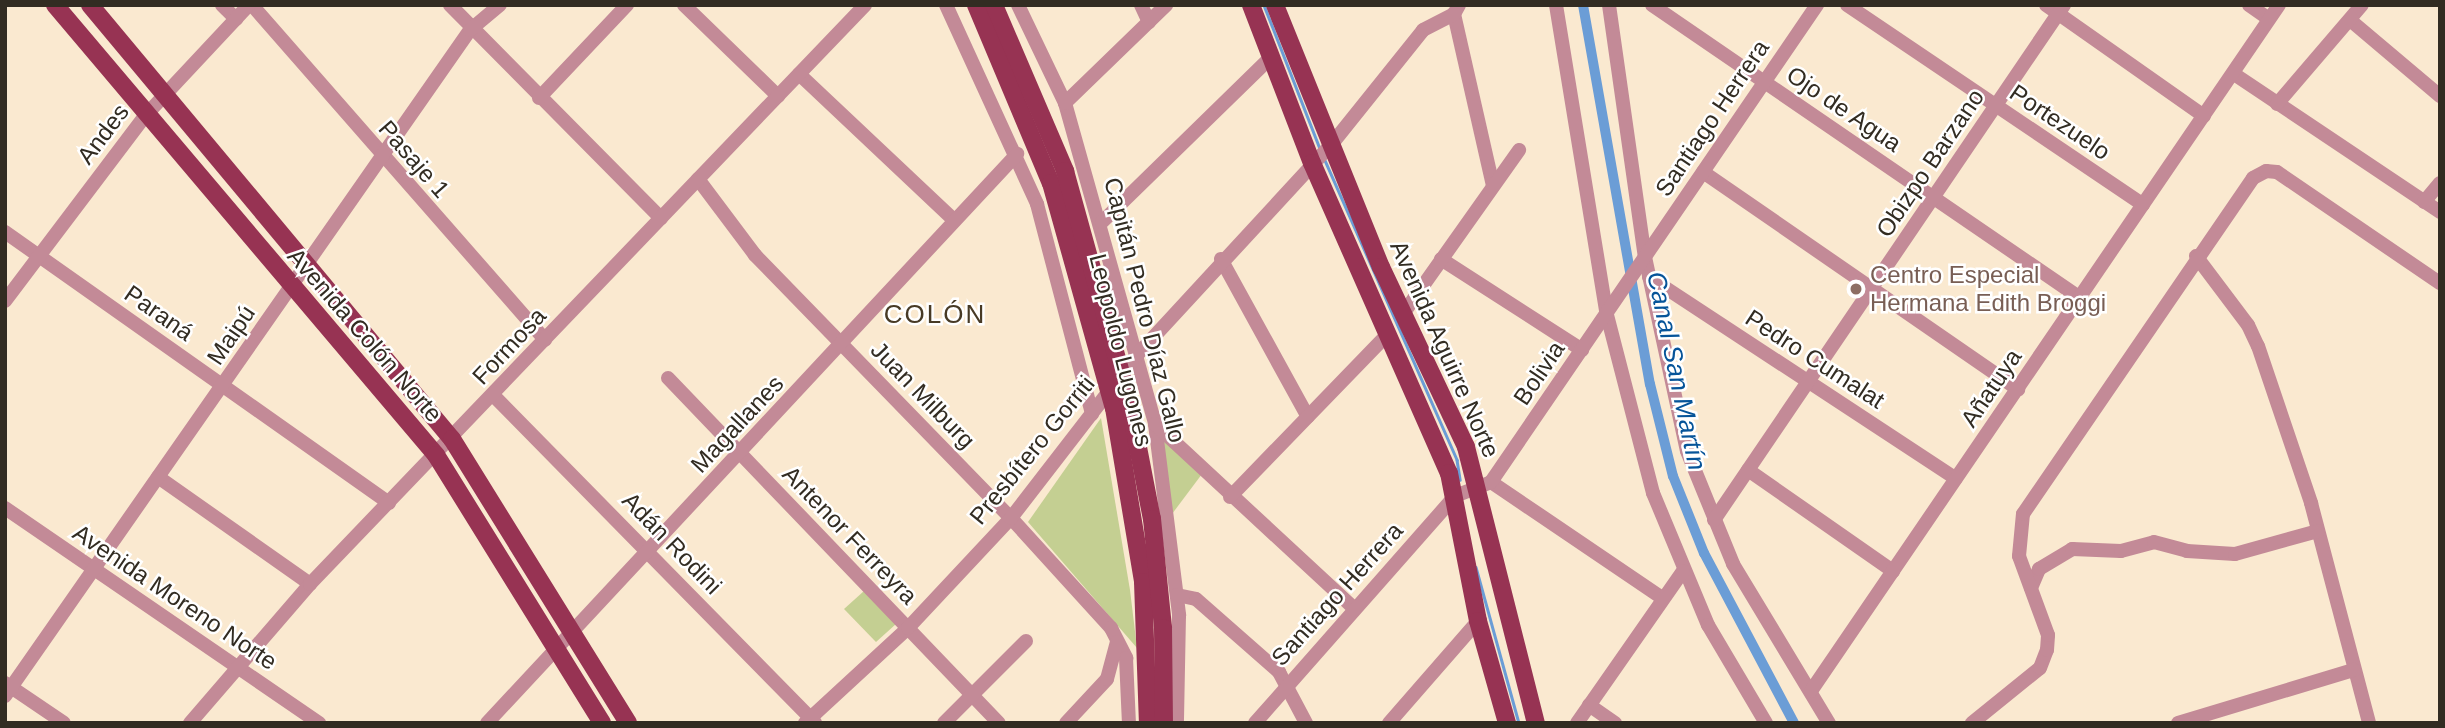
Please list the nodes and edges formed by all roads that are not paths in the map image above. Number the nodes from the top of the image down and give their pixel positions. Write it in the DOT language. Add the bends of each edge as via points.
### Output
graph roads {
  1 [pos="55,5"];
  2 [pos="90,5"];
  3 [pos="222,5"];
  4 [pos="251,5"];
  5 [pos="450,5"];
  6 [pos="500,5"];
  7 [pos="626,5"];
  8 [pos="684,5"];
  9 [pos="865,5"];
  10 [pos="946,5"];
  11 [pos="976,5"];
  12 [pos="993,5"];
  13 [pos="1018,5"];
  14 [pos="1141,5"];
  15 [pos="1166,5"];
  16 [pos="1251,5"];
  17 [pos="1275,5"];
  18 [pos="1556,5"];
  19 [pos="1652,5"];
  20 [pos="1817,5"];
  21 [pos="1847,5"];
  22 [pos="2249,5"];
  23 [pos="2279,5"];
  24 [pos="2362,5"];
  25 [pos="2056,8"];
  26 [pos="1613,9"];
  27 [pos="1457,10"];
  28 [pos="236,19"];
  29 [pos="2269,19"];
  30 [pos="2350,20"];
  31 [pos="1149,22"];
  32 [pos="470,30"];
  33 [pos="1270,58"];
  34 [pos="799,74"];
  35 [pos="2234,74"];
  36 [pos="1765,82"];
  37 [pos="162,95"];
  38 [pos="778,96"];
  39 [pos="2440,96"];
  40 [pos="539,98"];
  41 [pos="1065,103"];
  42 [pos="2277,104"];
  43 [pos="1996,106"];
  44 [pos="145,116"];
  45 [pos="2204,116"];
  46 [pos="1519,150"];
  47 [pos="1017,154"];
  48 [pos="381,155"];
  49 [pos="1321,155"];
  50 [pos="1703,172"];
  51 [pos="698,179"];
  52 [pos="2440,183"];
  53 [pos="1493,186"];
  54 [pos="1934,198"];
  55 [pos="2424,202"];
  56 [pos="2143,205"];
  57 [pos="2440,212"];
  58 [pos="661,218"];
  59 [pos="954,220"];
  60 [pos="1102,222"];
  61 [pos="5,232"];
  62 [pos="2196,256"];
  63 [pos="39,257"];
  64 [pos="1645,257"];
  65 [pos="1221,259"];
  66 [pos="1441,259"];
  67 [pos="304,265"];
  68 [pos="1649,277"];
  69 [pos="2440,283"];
  70 [pos="291,287"];
  71 [pos="1872,289"];
  72 [pos="2080,298"];
  73 [pos="5,301"];
  74 [pos="1403,314"];
  75 [pos="1607,315"];
  76 [pos="1388,334"];
  77 [pos="545,340"];
  78 [pos="841,344"];
  79 [pos="1582,350"];
  80 [pos="1137,355"];
  81 [pos="1122,374"];
  82 [pos="668,379"];
  83 [pos="1808,382"];
  84 [pos="223,386"];
  85 [pos="2018,389"];
  86 [pos="1109,391"];
  87 [pos="494,396"];
  88 [pos="1092,414"];
  89 [pos="1308,417"];
  90 [pos="1155,424"];
  91 [pos="452,439"];
  92 [pos="436,454"];
  93 [pos="741,455"];
  94 [pos="1748,470"];
  95 [pos="158,477"];
  96 [pos="1956,479"];
  97 [pos="1485,485"];
  98 [pos="1455,496"];
  99 [pos="1230,497"];
  100 [pos="389,503"];
  101 [pos="5,508"];
  102 [pos="1011,518"];
  103 [pos="1714,520"];
  104 [pos="2318,531"];
  105 [pos="648,550"];
  106 [pos="94,570"];
  107 [pos="1683,571"];
  108 [pos="1893,572"];
  109 [pos="310,584"];
  110 [pos="2031,588"];
  111 [pos="1177,595"];
  112 [pos="1661,597"];
  113 [pos="1354,608"];
  114 [pos="1478,621"];
  115 [pos="908,628"];
  116 [pos="570,630"];
  117 [pos="1117,640"];
  118 [pos="1026,641"];
  119 [pos="555,646"];
  120 [pos="237,667"];
  121 [pos="2354,670"];
  122 [pos="1287,685"];
  123 [pos="7,689"];
  124 [pos="1811,691"];
  125 [pos="973,695"];
  126 [pos="1589,705"];
  127 [pos="810,721"];
  128 [pos="64,723"];
  129 [pos="190,723"];
  130 [pos="319,723"];
  131 [pos="487,723"];
  132 [pos="602,723"];
  133 [pos="628,723"];
  134 [pos="944,723"];
  135 [pos="999,723"];
  136 [pos="1066,723"];
  137 [pos="1129,723"];
  138 [pos="1148,723"];
  139 [pos="1164,723"];
  140 [pos="1178,723"];
  141 [pos="1255,723"];
  142 [pos="1306,723"];
  143 [pos="1389,723"];
  144 [pos="1507,723"];
  145 [pos="1536,723"];
  146 [pos="1577,723"];
  147 [pos="1615,723"];
  148 [pos="1766,723"];
  149 [pos="1829,723"];
  150 [pos="1972,723"];
  151 [pos="2178,723"];
  152 [pos="2370,723"];
  1 -- 44 [label="main road, Avenida Colón Norte"];
  2 -- 37 [label="main road, Avenida Colón Norte"];
  3 -- 28 [label="street"];
  4 -- 28 [label="street, Andes"];
  4 -- 48 [label="street, Pasaje 1"];
  5 -- 32 [label="street"];
  6 -- 32 [label="street, Maipú"];
  7 -- 40 [label="street"];
  8 -- 38 [label="street"];
  9 -- 34 [label="street, Formosa"];
  10 -- 47 [label="street"];
  11 -- 86 [label="main road, Leopoldo Lugones" via="1051,183"];
  12 -- 81 [label="main road, Leopoldo Lugones" via="1065,171"];
  13 -- 41 [label="street, Capitán Pedro Díaz Gallo"];
  14 -- 31 [label="street"];
  15 -- 31 [label="street"];
  16 -- 33 [label="main road, Avenida Aguirre Norte"];
  17 -- 49 [label="main road, Avenida Aguirre Norte"];
  18 -- 75 [label="street"];
  19 -- 36 [label="street, Ojo de Agua"];
  20 -- 36 [label="street, Santiago Herrera"];
  21 -- 43 [label="street, Portezuelo"];
  22 -- 29 [label="street"];
  23 -- 29 [label="street, Añatuya"];
  24 -- 30 [label="street"];
  25 -- 43 [label="street, Obizpo Barzano"];
  25 -- 45 [label="street"];
  26 -- 64 [label="street"];
  27 -- 49 [label="street, Presbítero Gorriti" via="1423,30"];
  27 -- 53 [label="street"];
  28 -- 37 [label="street, Andes"];
  29 -- 35 [label="street, Añatuya"];
  30 -- 39 [label="street"];
  30 -- 42 [label="street"];
  31 -- 41 [label="street"];
  32 -- 40 [label="street"];
  32 -- 48 [label="street, Maipú"];
  33 -- 49 [label="main road, Avenida Aguirre Norte"];
  33 -- 60 [label="street"];
  34 -- 38 [label="street, Formosa"];
  34 -- 59 [label="street"];
  35 -- 42 [label="street"];
  35 -- 45 [label="street, Añatuya"];
  36 -- 50 [label="street, Santiago Herrera"];
  36 -- 54 [label="street, Ojo de Agua"];
  37 -- 44 [label="street, Andes"];
  37 -- 67 [label="main road, Avenida Colón Norte"];
  38 -- 51 [label="street, Formosa"];
  40 -- 58 [label="street"];
  41 -- 60 [label="street, Capitán Pedro Díaz Gallo"];
  42 -- 55 [label="street"];
  43 -- 54 [label="street, Obizpo Barzano"];
  43 -- 56 [label="street, Portezuelo"];
  44 -- 63 [label="street, Andes"];
  44 -- 70 [label="main road, Avenida Colón Norte"];
  45 -- 56 [label="street, Añatuya"];
  46 -- 53 [label="street"];
  47 -- 59 [label="street, Magallanes"];
  47 -- 88 [label="street" via="1046,230"];
  48 -- 67 [label="street, Maipú"];
  48 -- 77 [label="street, Pasaje 1"];
  49 -- 65 [label="street, Presbítero Gorriti"];
  49 -- 74 [label="main road, Avenida Aguirre Norte"];
  49 -- 76 [label="main road, Avenida Aguirre Norte"];
  50 -- 64 [label="street, Santiago Herrera"];
  50 -- 71 [label="street"];
  51 -- 58 [label="street, Formosa"];
  51 -- 78 [label="street, Juan Milburg" via="755,255"];
  52 -- 55 [label="street"];
  53 -- 66 [label="street"];
  54 -- 71 [label="street, Obizpo Barzano"];
  54 -- 72 [label="street, Ojo de Agua"];
  55 -- 57 [label="street"];
  56 -- 72 [label="street, Añatuya"];
  58 -- 77 [label="street, Formosa"];
  59 -- 78 [label="street, Magallanes"];
  60 -- 80 [label="street, Capitán Pedro Díaz Gallo"];
  61 -- 63 [label="street, Paraná"];
  62 -- 69 [label="street" via="2253,178 2277,172"];
  62 -- 104 [label="street" via="2243,317 2258,346"];
  62 -- 110 [label="street" via="2023,514 2018,548"];
  63 -- 73 [label="street, Andes"];
  63 -- 84 [label="street, Paraná"];
  64 -- 68 [label="street"];
  64 -- 75 [label="street, Bolivia"];
  65 -- 80 [label="street, Presbítero Gorriti"];
  65 -- 89 [label="street"];
  66 -- 74 [label="street"];
  66 -- 79 [label="street"];
  67 -- 70 [label="street, Maipú"];
  67 -- 91 [label="main road, Avenida Colón Norte"];
  68 -- 83 [label="street, Pedro Cumalat"];
  68 -- 103 [label="street" via="1686,451"];
  70 -- 84 [label="street, Maipú"];
  70 -- 92 [label="main road, Avenida Colón Norte"];
  71 -- 83 [label="street, Obizpo Barzano"];
  71 -- 85 [label="street"];
  72 -- 85 [label="street, Añatuya"];
  74 -- 97 [label="main road, Avenida Aguirre Norte"];
  75 -- 79 [label="street, Bolivia"];
  75 -- 107 [label="street" via="1653,494"];
  76 -- 89 [label="street"];
  76 -- 98 [label="main road, Avenida Aguirre Norte" via="1429,421"];
  77 -- 87 [label="street, Formosa"];
  78 -- 93 [label="street, Magallanes"];
  78 -- 102 [label="street, Juan Milburg"];
  79 -- 97 [label="street, Bolivia"];
  80 -- 81 [label="street, Presbítero Gorriti"];
  80 -- 90 [label="street, Capitán Pedro Díaz Gallo"];
  81 -- 86 [label="street, Presbítero Gorriti"];
  81 -- 139 [label="main road, Leopoldo Lugones" via="1152,519 1163,628"];
  82 -- 93 [label="street, Antenor Ferreyra"];
  83 -- 94 [label="street, Obizpo Barzano"];
  83 -- 96 [label="street, Pedro Cumalat"];
  84 -- 95 [label="street, Maipú"];
  84 -- 100 [label="street, Paraná"];
  85 -- 96 [label="street, Añatuya"];
  86 -- 88 [label="street, Presbítero Gorriti"];
  86 -- 138 [label="main road, Leopoldo Lugones" via="1143,582"];
  87 -- 91 [label="street, Formosa"];
  87 -- 105 [label="street, Adán Rodini"];
  88 -- 102 [label="street, Presbítero Gorriti"];
  89 -- 99 [label="street"];
  90 -- 99 [label="street"];
  90 -- 111 [label="street, Capitán Pedro Díaz Gallo"];
  91 -- 92 [label="street, Formosa"];
  91 -- 116 [label="main road, Avenida Colón Norte"];
  92 -- 100 [label="street, Formosa"];
  92 -- 119 [label="main road, Avenida Colón Norte"];
  93 -- 105 [label="street, Magallanes"];
  93 -- 115 [label="street, Antenor Ferreyra"];
  94 -- 103 [label="street, Obizpo Barzano"];
  94 -- 108 [label="street"];
  95 -- 106 [label="street, Maipú"];
  95 -- 109 [label="street"];
  96 -- 108 [label="street, Añatuya"];
  97 -- 98 [label="street"];
  97 -- 112 [label="street"];
  97 -- 145 [label="main road, Avenida Aguirre Norte"];
  98 -- 113 [label="street, Santiago Herrera"];
  98 -- 114 [label="main road, Avenida Aguirre Norte"];
  99 -- 113 [label="street"];
  100 -- 109 [label="street, Formosa"];
  101 -- 106 [label="street, Avenida Moreno Norte"];
  102 -- 115 [label="street, Presbítero Gorriti"];
  102 -- 117 [label="street, Juan Milburg"];
  103 -- 124 [label="street" via="1763,618"];
  104 -- 110 [label="street" via="2235,554 2187,551 2154,542 2121,551 2072,549 2039,569"];
  104 -- 121 [label="street"];
  105 -- 116 [label="street, Magallanes"];
  105 -- 127 [label="street, Adán Rodini"];
  106 -- 120 [label="street, Avenida Moreno Norte"];
  106 -- 123 [label="street, Maipú"];
  107 -- 112 [label="street"];
  107 -- 148 [label="street" via="1708,625"];
  108 -- 124 [label="street, Añatuya"];
  109 -- 120 [label="street, Formosa"];
  110 -- 150 [label="street" via="2048,635 2040,668"];
  111 -- 122 [label="street" via="1196,599 1279,672"];
  111 -- 140 [label="street, Capitán Pedro Díaz Gallo"];
  112 -- 126 [label="street"];
  113 -- 122 [label="street, Santiago Herrera"];
  114 -- 143 [label="street"];
  114 -- 144 [label="main road, Avenida Aguirre Norte"];
  115 -- 125 [label="street, Antenor Ferreyra"];
  115 -- 127 [label="street, Presbítero Gorriti"];
  116 -- 119 [label="street, Magallanes"];
  116 -- 133 [label="main road, Avenida Colón Norte"];
  117 -- 136 [label="street" via="1107,679"];
  117 -- 137 [label="street, Juan Milburg" via="1126,657"];
  118 -- 125 [label="street"];
  119 -- 131 [label="street, Magallanes"];
  119 -- 132 [label="main road, Avenida Colón Norte"];
  120 -- 129 [label="street, Formosa"];
  120 -- 130 [label="street, Avenida Moreno Norte"];
  121 -- 151 [label="street"];
  121 -- 152 [label="street"];
  122 -- 141 [label="street, Santiago Herrera"];
  122 -- 142 [label="street"];
  123 -- 128 [label="street"];
  124 -- 149 [label="street"];
  125 -- 134 [label="street"];
  125 -- 135 [label="street, Antenor Ferreyra"];
  126 -- 146 [label="street"];
  126 -- 147 [label="street"];
}
